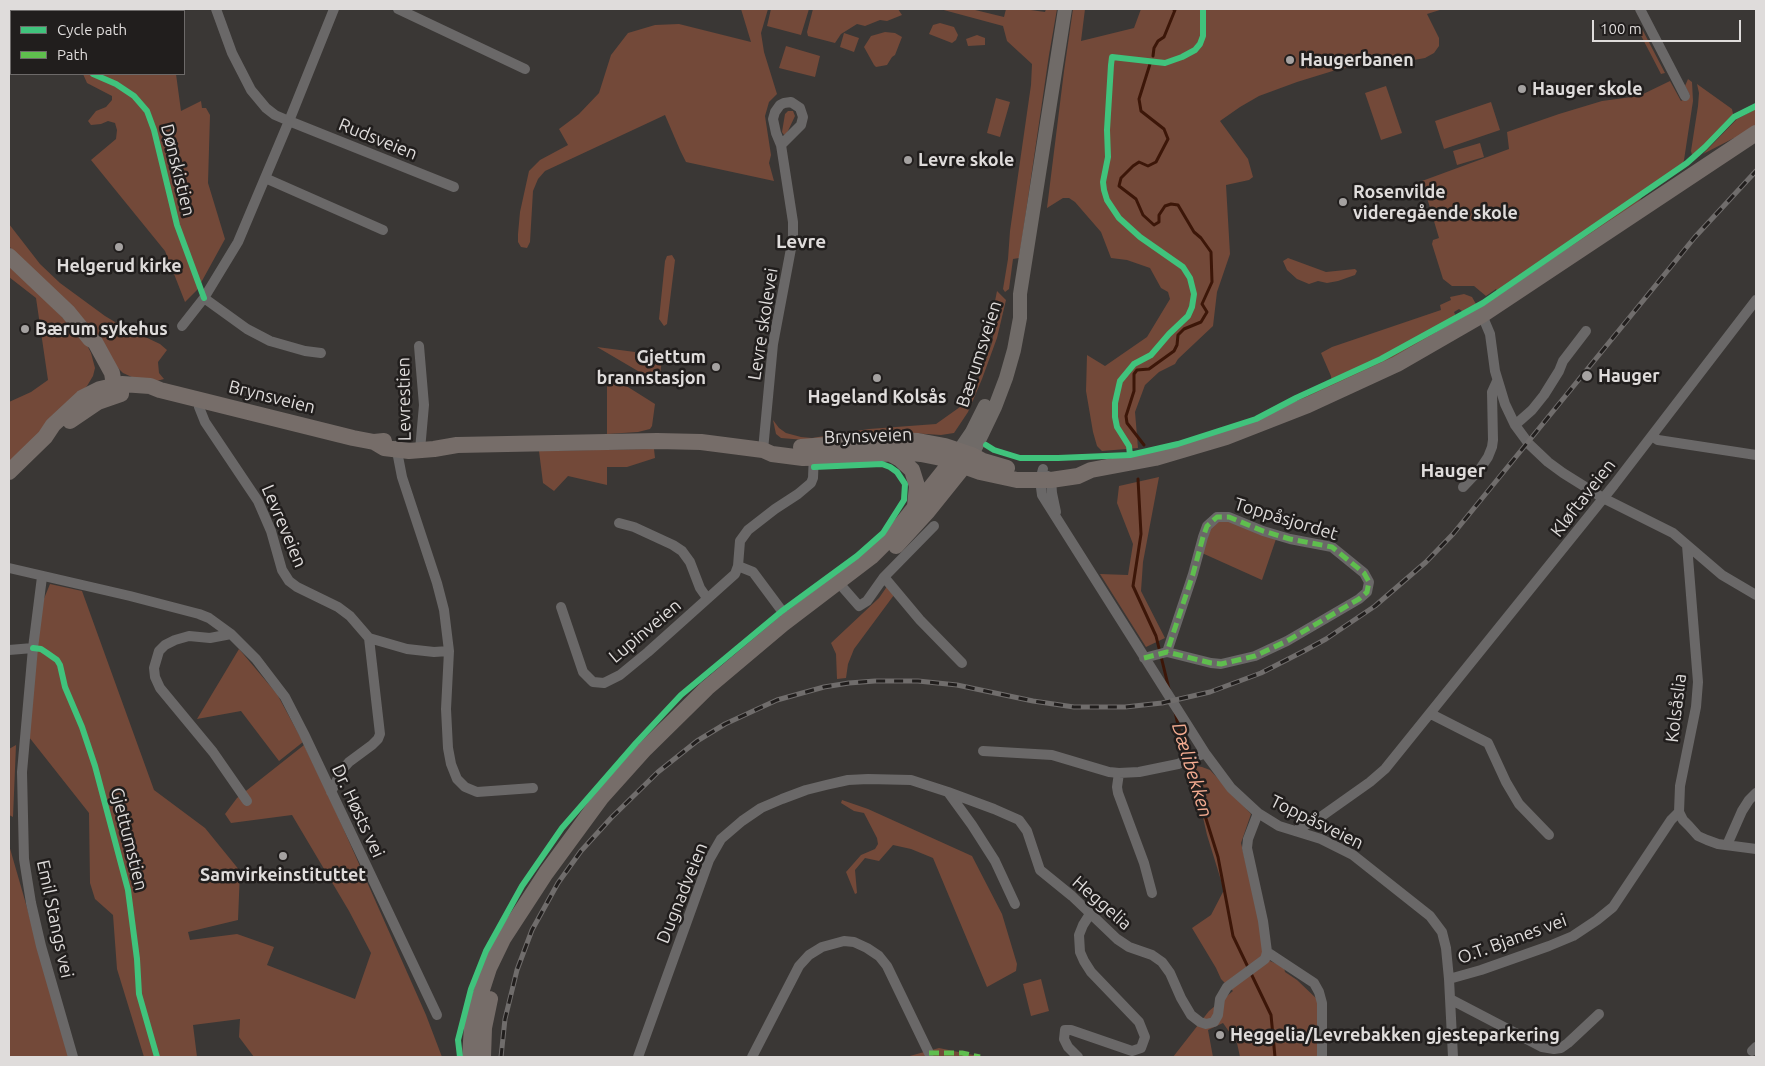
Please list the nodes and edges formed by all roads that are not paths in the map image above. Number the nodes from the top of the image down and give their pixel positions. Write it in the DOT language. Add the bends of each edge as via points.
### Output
graph roads {
  1 [pos="216,9"];
  2 [pos="334,9"];
  3 [pos="398,9"];
  4 [pos="1065,9"];
  5 [pos="1640,9"];
  6 [pos="524,69"];
  7 [pos="1685,96"];
  8 [pos="289,121"];
  9 [pos="1753,135"];
  10 [pos="781,144"];
  11 [pos="264,178"];
  12 [pos="454,188"];
  13 [pos="384,230"];
  14 [pos="9,256"];
  15 [pos="204,298"];
  16 [pos="1756,300"];
  17 [pos="1482,315"];
  18 [pos="182,326"];
  19 [pos="1586,331"];
  20 [pos="419,346"];
  21 [pos="321,353"];
  22 [pos="1497,381"];
  23 [pos="108,390"];
  24 [pos="201,400"];
  25 [pos="1515,425"];
  26 [pos="1652,436"];
  27 [pos="396,446"];
  28 [pos="421,447"];
  29 [pos="763,450"];
  30 [pos="814,452"];
  31 [pos="889,453"];
  32 [pos="1756,455"];
  33 [pos="961,459"];
  34 [pos="9,472"];
  35 [pos="1044,476"];
  36 [pos="1463,487"];
  37 [pos="1603,498"];
  38 [pos="915,506"];
  39 [pos="619,523"];
  40 [pos="934,526"];
  41 [pos="1687,545"];
  42 [pos="738,566"];
  43 [pos="9,568"];
  44 [pos="42,577"];
  45 [pos="884,577"];
  46 [pos="841,586"];
  47 [pos="1756,595"];
  48 [pos="707,598"];
  49 [pos="561,607"];
  50 [pos="782,611"];
  51 [pos="231,634"];
  52 [pos="369,638"];
  53 [pos="33,648"];
  54 [pos="9,650"];
  55 [pos="449,651"];
  56 [pos="1167,652"];
  57 [pos="1144,658"];
  58 [pos="962,663"];
  59 [pos="1431,714"];
  60 [pos="983,751"];
  61 [pos="1205,753"];
  62 [pos="1118,773"];
  63 [pos="534,788"];
  64 [pos="331,792"];
  65 [pos="948,792"];
  66 [pos="1756,793"];
  67 [pos="247,802"];
  68 [pos="1258,812"];
  69 [pos="1680,812"];
  70 [pos="1295,831"];
  71 [pos="1549,835"];
  72 [pos="1728,845"];
  73 [pos="1756,849"];
  74 [pos="1152,893"];
  75 [pos="1014,904"];
  76 [pos="1090,914"];
  77 [pos="514,923"];
  78 [pos="1266,955"];
  79 [pos="1449,978"];
  80 [pos="1450,999"];
  81 [pos="1599,1014"];
  82 [pos="437,1015"];
  83 [pos="930,1053"];
  84 [pos="73,1057"];
  85 [pos="470,1057"];
  86 [pos="483,1057"];
  87 [pos="638,1057"];
  88 [pos="752,1057"];
  89 [pos="1078,1057"];
  90 [pos="1322,1057"];
  91 [pos="1453,1057"];
  1 -- 8 [label="street, Rudsveien" via="232,53 251,90 266,108"];
  2 -- 8 [label="street"];
  3 -- 6 [label="street"];
  4 -- 33 [label="main road, Bærumsveien" via="1020,294 995,382"];
  5 -- 7 [label="street"];
  8 -- 11 [label="street"];
  8 -- 12 [label="street, Rudsveien"];
  9 -- 17 [label="main road, Brynsveien"];
  10 -- 29 [label="street, Levre skolevei" via="793,238 773,344"];
  11 -- 13 [label="street"];
  11 -- 15 [label="street" via="238,242"];
  14 -- 23 [label="main road" via="68,312 94,342 112,373"];
  15 -- 18 [label="street"];
  15 -- 21 [label="street" via="247,329 270,341"];
  16 -- 26 [label="street, Kløftaveien"];
  17 -- 22 [label="street" via="1490,334"];
  17 -- 35 [label="main road, Brynsveien" via="1354,386 1262,424 1188,450 1147,460 1091,470 1078,468"];
  19 -- 25 [label="street" via="1563,361 1544,395"];
  20 -- 28 [label="street, Levrestien" via="424,397"];
  22 -- 25 [label="street"];
  22 -- 36 [label="street" via="1492,392 1492,447 1488,458"];
  23 -- 24 [label="main road, Brynsveien" via="160,390"];
  23 -- 34 [label="main road, Brynsveien" via="94,404 45,437"];
  24 -- 27 [label="main road, Brynsveien" via="374,442 386,441"];
  24 -- 52 [label="street, Levreveien" via="199,407 205,422 261,508 282,570 289,581 338,607"];
  25 -- 37 [label="street" via="1540,454"];
  26 -- 32 [label="street" via="1658,440"];
  26 -- 37 [label="street, Kløftaveien"];
  27 -- 28 [label="main road, Brynsveien"];
  27 -- 55 [label="street" via="402,477 437,582"];
  28 -- 29 [label="main road, Brynsveien" via="657,441 700,442"];
  29 -- 30 [label="main road, Brynsveien" via="774,447"];
  30 -- 31 [label="main road, Brynsveien"];
  30 -- 33 [label="main road, Brynsveien" via="907,440 945,446"];
  30 -- 42 [label="street" via="811,483 748,530 740,541"];
  31 -- 33 [label="main road, Brynsveien"];
  31 -- 38 [label="main road" via="912,470 917,486"];
  33 -- 35 [label="main road, Brynsveien"];
  33 -- 38 [label="main road, Bærumsveien"];
  33 -- 46 [label="main road, Bærumsveien" via="928,512 904,538 869,573"];
  35 -- 57 [label="street, Toppåsveien" via="1042,495"];
  37 -- 41 [label="street" via="1665,529"];
  37 -- 59 [label="street, Kløftaveien"];
  38 -- 46 [label="main road, Bærumsveien" via="892,536"];
  39 -- 48 [label="street, Lupinveien" via="682,551"];
  40 -- 45 [label="street"];
  41 -- 47 [label="street" via="1722,575"];
  41 -- 69 [label="street, Kolsåslia" via="1698,682 1680,786"];
  42 -- 48 [label="street, Lupinveien" via="734,574"];
  42 -- 50 [label="street" via="753,572"];
  43 -- 44 [label="street, Dr. Høsts vei"];
  44 -- 51 [label="street, Dr. Høsts vei" via="188,611 209,618"];
  44 -- 53 [label="street, Emil Stangs vei"];
  45 -- 46 [label="street" via="867,601 859,606"];
  45 -- 58 [label="street"];
  46 -- 77 [label="main road, Bærumsveien" via="788,628 765,641 688,705 621,775 582,822"];
  48 -- 49 [label="street, Lupinveien" via="648,652 620,675 604,683 593,682 584,672"];
  51 -- 64 [label="street, Dr. Høsts vei" via="256,659 285,698"];
  51 -- 67 [label="street" via="175,640 159,651 154,668 160,688 213,752"];
  52 -- 55 [label="street" via="402,648"];
  52 -- 64 [label="street" via="380,734 342,770"];
  53 -- 54 [label="street"];
  53 -- 84 [label="street, Emil Stangs vei" via="22,772 24,858 41,946"];
  55 -- 63 [label="street" via="448,748 457,779 477,792"];
  56 -- 56 [label="street, Toppåsjordet" via="1211,663 1255,656 1359,600 1367,592 1368,582 1364,572 1332,547 1290,539 1229,517 1217,516 1207,526"];
  56 -- 57 [label="street, Toppåsjordet"];
  57 -- 61 [label="street, Toppåsveien"];
  59 -- 70 [label="street, Kløftaveien" via="1385,769 1322,816"];
  59 -- 71 [label="street" via="1488,743 1519,804"];
  60 -- 62 [label="street" via="1052,755"];
  61 -- 62 [label="street" via="1178,764"];
  61 -- 68 [label="street, Toppåsveien" via="1231,788"];
  62 -- 74 [label="street" via="1116,787"];
  64 -- 82 [label="street, Dr. Høsts vei"];
  65 -- 75 [label="street" via="995,861"];
  65 -- 76 [label="street, Heggelia" via="1019,820 1027,831 1040,870"];
  65 -- 87 [label="street, Dugnadveien" via="911,780 848,780 782,799 742,821 721,839 709,860"];
  66 -- 72 [label="street" via="1742,811"];
  68 -- 70 [label="street, Toppåsveien" via="1279,826"];
  68 -- 78 [label="street" via="1247,848 1263,920"];
  69 -- 72 [label="street" via="1698,836"];
  69 -- 79 [label="street, O.T. Bjanes vei" via="1671,820 1613,907 1597,920 1573,936 1549,946"];
  70 -- 79 [label="street, Toppåsveien" via="1321,839 1353,855 1430,916 1442,932"];
  72 -- 73 [label="street"];
  76 -- 78 [label="street, Heggelia" via="1117,939 1129,947 1152,954 1162,962 1191,1015 1206,1024 1214,1022 1218,1016 1220,999 1227,987"];
  76 -- 89 [label="street" via="1079,935 1084,961 1139,1022 1145,1036 1141,1048 1132,1051 1065,1030 1064,1039"];
  77 -- 85 [label="main road, Bærumsveien" via="502,939 483,985 472,1026"];
  77 -- 86 [label="main road, Bærumsveien" via="490,998"];
  78 -- 90 [label="street" via="1314,983 1319,992 1322,1002"];
  79 -- 80 [label="street, Toppåsveien"];
  80 -- 81 [label="street" via="1542,1046 1554,1048 1562,1048"];
  80 -- 91 [label="street, Toppåsveien"];
  83 -- 88 [label="street" via="883,961 867,948 844,941 822,947 799,966"];
}
